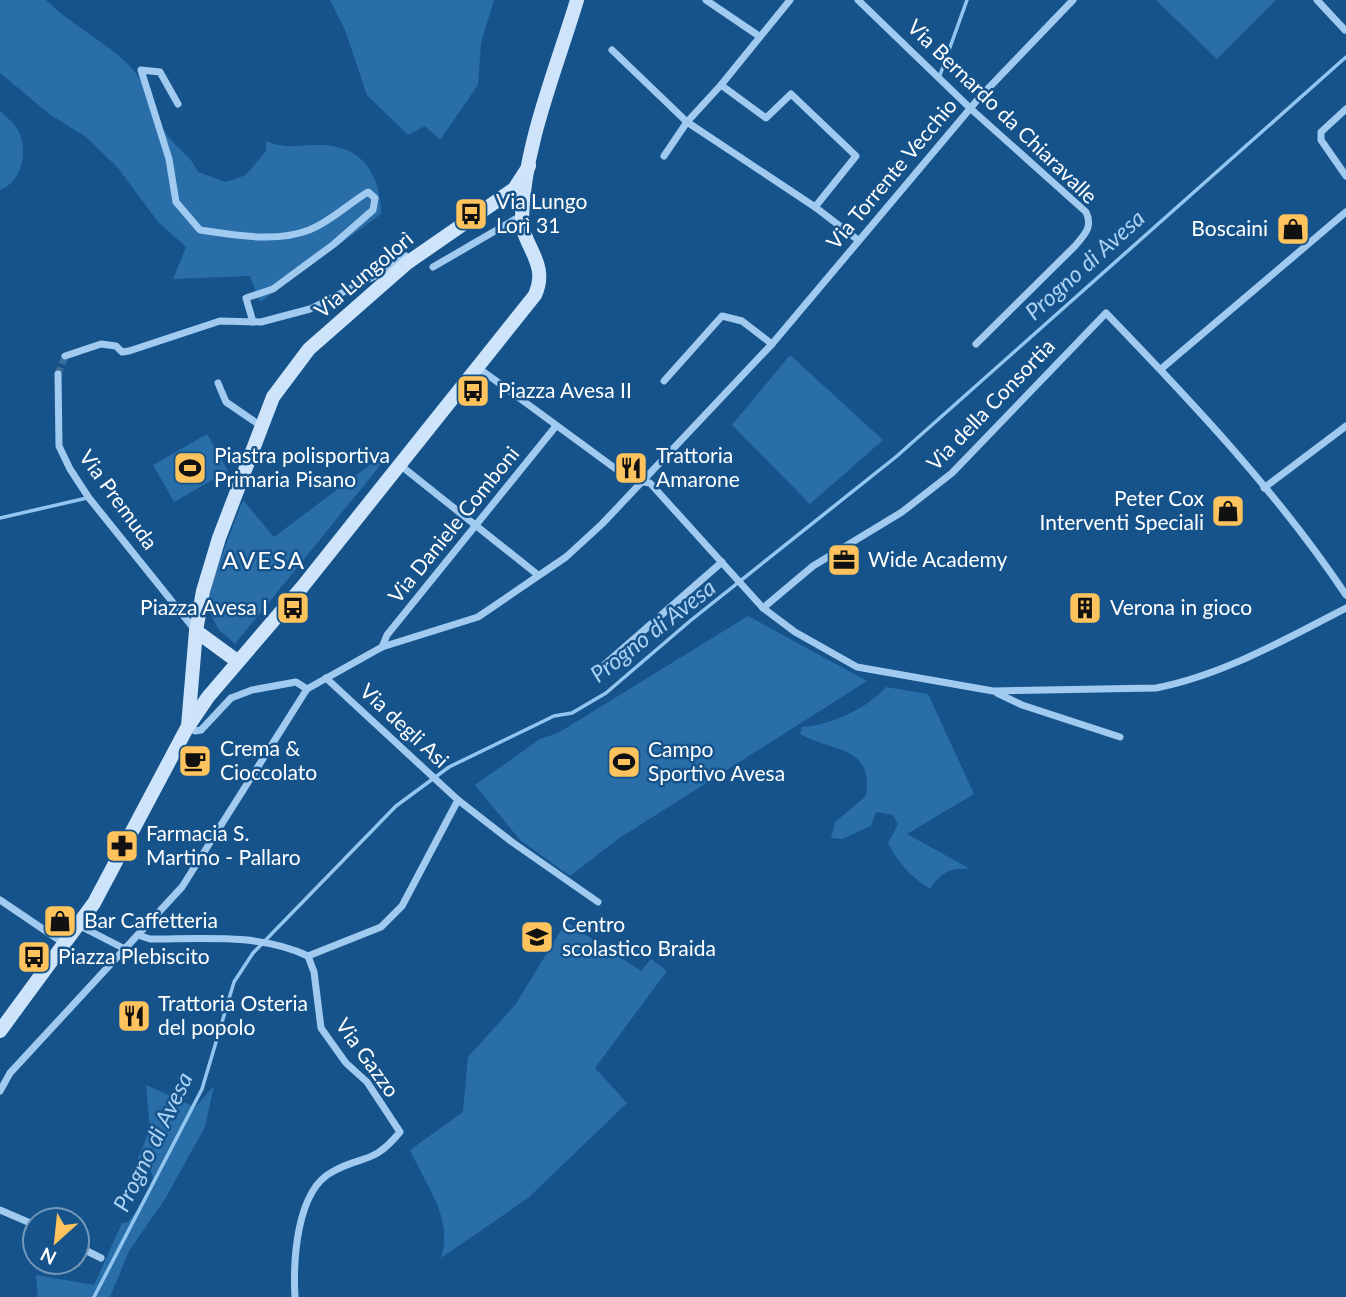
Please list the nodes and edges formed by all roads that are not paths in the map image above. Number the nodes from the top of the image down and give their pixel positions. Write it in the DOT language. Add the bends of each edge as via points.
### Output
graph roads {
  1 [pos="577,0"];
  2 [pos="706,0"];
  3 [pos="790,0"];
  4 [pos="858,0"];
  5 [pos="1073,0"];
  6 [pos="1317,0"];
  7 [pos="1345,30"];
  8 [pos="759,36"];
  9 [pos="612,50"];
  10 [pos="721,85"];
  11 [pos="178,104"];
  12 [pos="971,109"];
  13 [pos="1346,109"];
  14 [pos="687,122"];
  15 [pos="664,156"];
  16 [pos="527,170"];
  17 [pos="1346,176"];
  18 [pos="498,203"];
  19 [pos="815,206"];
  20 [pos="1346,212"];
  21 [pos="520,219"];
  22 [pos="858,240"];
  23 [pos="433,267"];
  24 [pos="253,322"];
  25 [pos="772,344"];
  26 [pos="976,344"];
  27 [pos="65,356"];
  28 [pos="477,368"];
  29 [pos="1161,369"];
  30 [pos="58,374"];
  31 [pos="664,381"];
  32 [pos="218,383"];
  33 [pos="261,426"];
  34 [pos="556,426"];
  35 [pos="1346,426"];
  36 [pos="400,465"];
  37 [pos="641,481"];
  38 [pos="1264,488"];
  39 [pos="477,527"];
  40 [pos="722,562"];
  41 [pos="538,575"];
  42 [pos="1346,595"];
  43 [pos="763,608"];
  44 [pos="1346,608"];
  45 [pos="196,631"];
  46 [pos="382,647"];
  47 [pos="237,661"];
  48 [pos="595,673"];
  49 [pos="326,678"];
  50 [pos="307,689"];
  51 [pos="993,691"];
  52 [pos="188,726"];
  53 [pos="1120,737"];
  54 [pos="458,800"];
  55 [pos="0,900"];
  56 [pos="598,902"];
  57 [pos="80,926"];
  58 [pos="138,936"];
  59 [pos="65,944"];
  60 [pos="125,949"];
  61 [pos="308,956"];
  62 [pos="0,1031"];
  63 [pos="0,1091"];
  64 [pos="0,1210"];
  65 [pos="21,1219"];
  66 [pos="91,1253"];
  67 [pos="101,1258"];
  68 [pos="295,1297"];
  1 -- 16 [label="street"];
  2 -- 8 [label="street"];
  3 -- 8 [label="street"];
  4 -- 12 [label="street, Via Bernardo da Chiaravalle"];
  5 -- 12 [label="street, Via Torrente Vecchio"];
  6 -- 7 [label="street"];
  8 -- 10 [label="street"];
  9 -- 14 [label="street"];
  10 -- 14 [label="street"];
  10 -- 19 [label="street" via="766,118 791,94 856,156"];
  11 -- 24 [label="street" via="160,72 141,70 169,159 176,202 200,230 237,236 308,231 368,192 375,198 373,210 334,244 273,289 246,298"];
  12 -- 22 [label="street, Via Torrente Vecchio"];
  12 -- 26 [label="street, Via Bernardo da Chiaravalle" via="1086,212 1090,221 1075,246"];
  13 -- 17 [label="street" via="1321,132 1321,140"];
  14 -- 15 [label="street"];
  14 -- 19 [label="street"];
  16 -- 18 [label="street, Via Lungolorì"];
  16 -- 21 [label="street"];
  16 -- 24 [label="street, Via Lungolorì" via="385,271 310,309"];
  18 -- 21 [label="street" via="515,209"];
  18 -- 33 [label="street, Via Lungolorì" via="407,263 309,349 273,397"];
  19 -- 22 [label="street"];
  20 -- 29 [label="street"];
  21 -- 23 [label="street"];
  21 -- 28 [label="street" via="539,265 539,287"];
  22 -- 25 [label="street, Via Torrente Vecchio"];
  24 -- 27 [label="street" via="220,321 128,351 101,344"];
  25 -- 31 [label="street" via="742,321 722,316"];
  25 -- 37 [label="street, Via Torrente Vecchio"];
  28 -- 34 [label="street"];
  28 -- 36 [label="street"];
  29 -- 38 [label="street, Via della Consortia"];
  29 -- 43 [label="street, Via della Consortia" via="1106,313 952,474 902,512 813,566"];
  30 -- 45 [label="street, Via Premuda" via="59,446 70,469"];
  32 -- 33 [label="street" via="226,402"];
  33 -- 45 [label="street, Via Lungolorì" via="219,538"];
  34 -- 37 [label="street" via="631,480"];
  34 -- 39 [label="street, Via Daniele Comboni"];
  35 -- 38 [label="street"];
  36 -- 39 [label="street"];
  36 -- 47 [label="street"];
  37 -- 40 [label="street" via="650,483"];
  37 -- 41 [label="street, Via Torrente Vecchio" via="584,541"];
  38 -- 42 [label="street, Via della Consortia"];
  39 -- 41 [label="street"];
  39 -- 46 [label="street, Via Daniele Comboni" via="387,635"];
  40 -- 43 [label="street"];
  40 -- 48 [label="street"];
  41 -- 46 [label="street, Via Torrente Vecchio" via="478,617"];
  43 -- 51 [label="street" via="794,632 857,667"];
  44 -- 51 [label="street" via="1183,683 1135,690"];
  45 -- 47 [label="street"];
  45 -- 52 [label="street, Via Lungolorì"];
  46 -- 49 [label="street, Via Torrente Vecchio"];
  47 -- 52 [label="street"];
  49 -- 50 [label="street, Via Torrente Vecchio"];
  49 -- 54 [label="street, Via degli Asi"];
  50 -- 52 [label="street" via="296,682 252,690 226,700 201,730"];
  50 -- 58 [label="street, Via Torrente Vecchio" via="182,887"];
  51 -- 53 [label="street"];
  52 -- 57 [label="street"];
  54 -- 56 [label="street, Via degli Asi"];
  54 -- 61 [label="street" via="402,906 381,927"];
  55 -- 59 [label="street"];
  57 -- 59 [label="street"];
  57 -- 60 [label="street"];
  58 -- 60 [label="street, Via Torrente Vecchio"];
  58 -- 61 [label="street" via="272,944"];
  59 -- 62 [label="street"];
  60 -- 63 [label="street, Via Torrente Vecchio" via="10,1073"];
  61 -- 68 [label="street, Via Gazzo" via="321,1028 346,1063 367,1082 400,1132 384,1151 330,1172 319,1184 308,1202 293,1256"];
  64 -- 65 [label="street"];
  66 -- 67 [label="street"];
}
